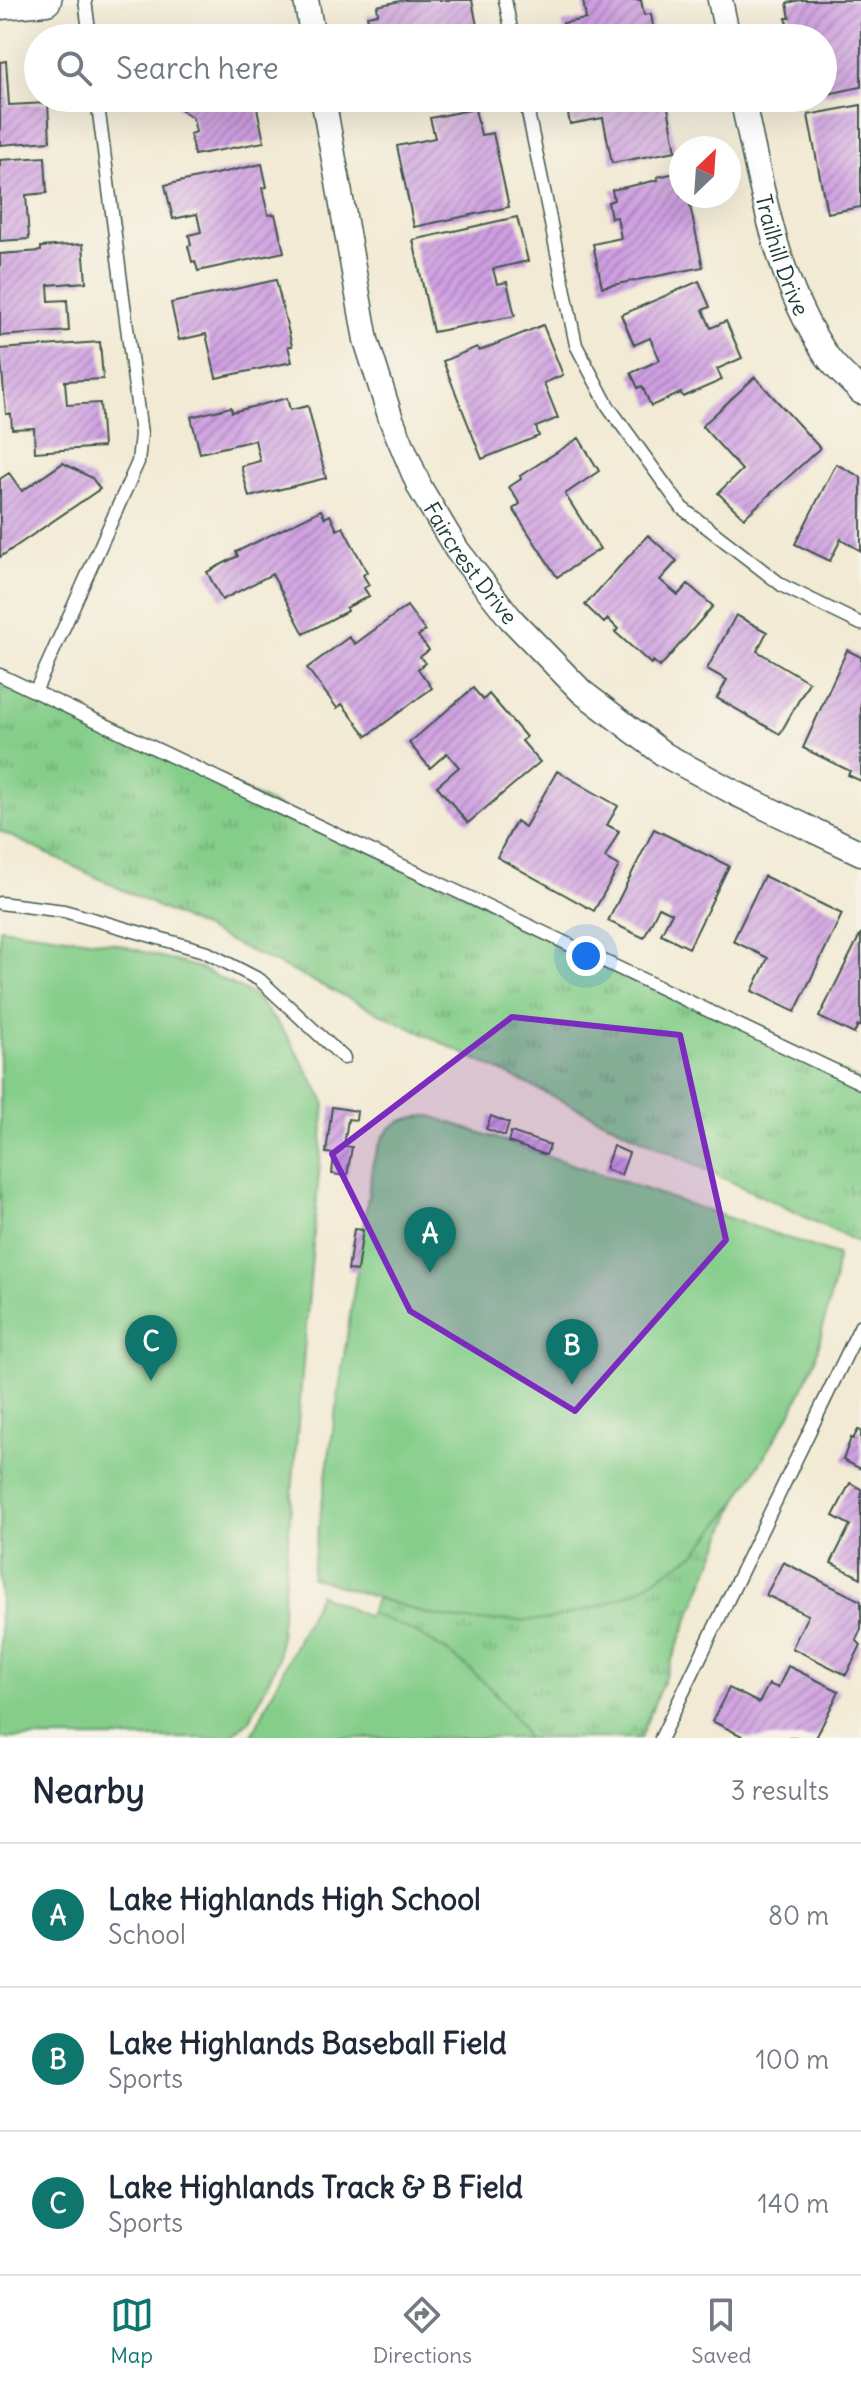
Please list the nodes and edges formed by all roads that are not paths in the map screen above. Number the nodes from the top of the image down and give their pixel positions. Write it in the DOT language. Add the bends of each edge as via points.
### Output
graph roads {
  1 [pos="46,0"];
  2 [pos="85,0"];
  3 [pos="306,0"];
  4 [pos="505,0"];
  5 [pos="720,0"];
  6 [pos="0,4"];
  7 [pos="88,24"];
  8 [pos="310,24"];
  9 [pos="510,24"];
  10 [pos="725,24"];
  11 [pos="99,112"];
  12 [pos="325,112"];
  13 [pos="528,112"];
  14 [pos="745,112"];
  15 [pos="861,392"];
  16 [pos="861,624"];
  17 [pos="0,675"];
  18 [pos="35,692"];
  19 [pos="861,853"];
  20 [pos="0,903"];
  21 [pos="344,1058"];
  22 [pos="861,1083"];
  23 [pos="861,1325"];
  24 [pos="661,1738"];
  1 -- 6 [label="street"];
  2 -- 7 [label="lane"];
  3 -- 8 [label="street"];
  4 -- 9 [label="lane"];
  5 -- 10 [label="street"];
  11 -- 18 [label="lane" via="141,434 138,462"];
  12 -- 19 [label="street, Faircrest Drive" via="366,340 420,488 457,550 511,619 582,692 665,755"];
  13 -- 16 [label="lane" via="576,345 608,406 682,508 783,586"];
  14 -- 15 [label="street, Trailhill Drive" via="776,249 798,307 828,358"];
  17 -- 18 [label="lane"];
  18 -- 22 [label="lane"];
  20 -- 21 [label="lane" via="64,911 204,951 260,980"];
  23 -- 24 [label="lane"];
}
